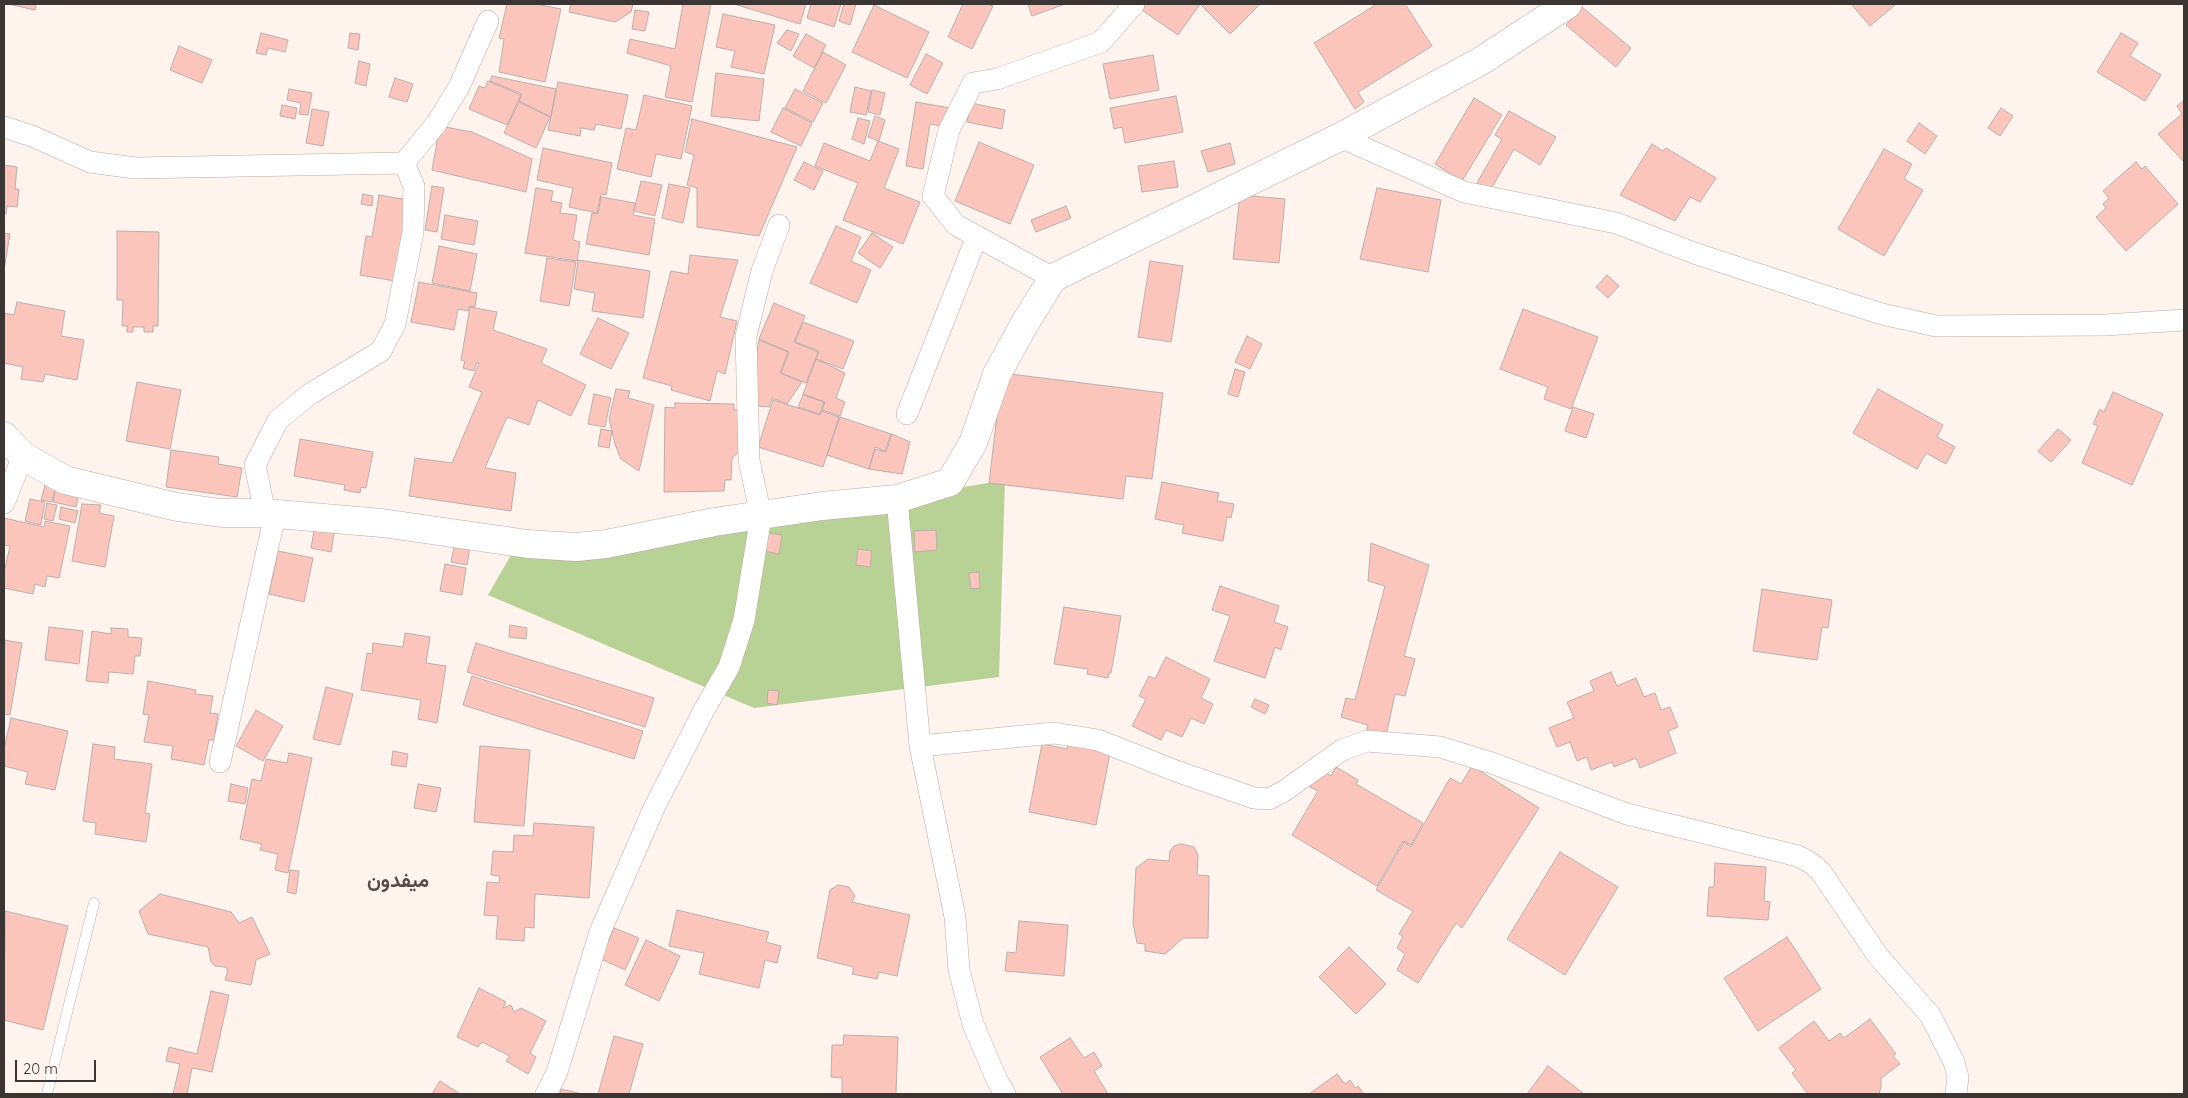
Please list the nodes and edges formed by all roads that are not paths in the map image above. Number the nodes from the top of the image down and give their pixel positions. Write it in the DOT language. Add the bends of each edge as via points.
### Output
graph roads {
  1 [pos="1134,4"];
  2 [pos="1568,4"];
  3 [pos="488,22"];
  4 [pos="4,127"];
  5 [pos="1340,137"];
  6 [pos="404,164"];
  7 [pos="779,225"];
  8 [pos="977,236"];
  9 [pos="1053,278"];
  10 [pos="2183,318"];
  11 [pos="908,414"];
  12 [pos="4,436"];
  13 [pos="23,456"];
  14 [pos="897,499"];
  15 [pos="4,503"];
  16 [pos="270,514"];
  17 [pos="761,516"];
  18 [pos="920,746"];
  19 [pos="220,762"];
  20 [pos="94,903"];
  21 [pos="47,1094"];
  22 [pos="546,1094"];
  23 [pos="1005,1094"];
  24 [pos="1956,1094"];
  1 -- 8 [label="street" via="1101,42 998,78 973,83 949,130 933,196 956,224"];
  2 -- 5 [label="street" via="1481,61"];
  3 -- 6 [label="street" via="459,87 436,124"];
  4 -- 6 [label="street" via="90,162 135,168"];
  5 -- 9 [label="street"];
  5 -- 10 [label="street" via="1464,192 1616,223 1694,253 1825,296 1927,324 2095,326"];
  6 -- 16 [label="street" via="414,186 413,232 395,324 381,351 310,394 278,420 255,465"];
  7 -- 17 [label="street" via="762,271 746,336 749,460"];
  8 -- 9 [label="street"];
  8 -- 11 [label="street"];
  9 -- 14 [label="street" via="997,374 973,443 950,482"];
  12 -- 13 [label="street"];
  13 -- 15 [label="street"];
  13 -- 16 [label="street" via="65,480 138,499 220,513"];
  14 -- 17 [label="street"];
  14 -- 18 [label="street"];
  16 -- 17 [label="street" via="576,547"];
  16 -- 19 [label="street"];
  17 -- 22 [label="street" via="744,620 729,667 654,808 600,932 557,1072"];
  18 -- 23 [label="street" via="955,917 959,970 973,1024"];
  18 -- 24 [label="street" via="1054,733 1098,740 1254,798 1269,799 1342,750 1367,741 1440,747 1627,814 1798,856 1821,872 1878,956 1930,1015 1954,1062 1958,1077"];
  20 -- 21 [label="lane"];
}
